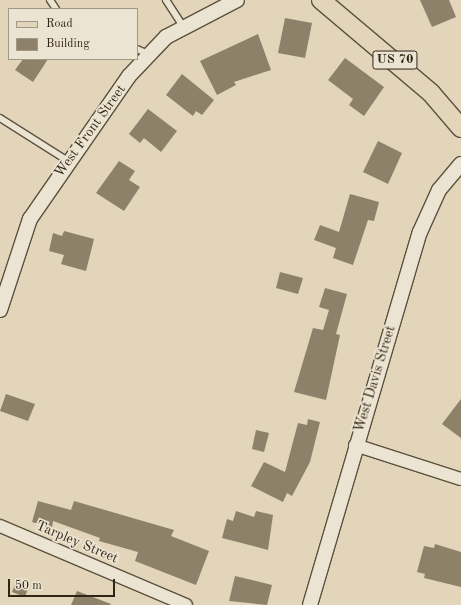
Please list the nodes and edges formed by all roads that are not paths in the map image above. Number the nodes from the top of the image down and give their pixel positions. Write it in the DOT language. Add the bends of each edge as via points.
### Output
graph roads {
  1 [pos="166,0"];
  2 [pos="237,0"];
  3 [pos="321,0"];
  4 [pos="183,26"];
  5 [pos="142,51"];
  6 [pos="136,60"];
  7 [pos="0,118"];
  8 [pos="461,128"];
  9 [pos="68,161"];
  10 [pos="461,164"];
  11 [pos="4,280"];
  12 [pos="0,310"];
  13 [pos="355,445"];
  14 [pos="461,479"];
  15 [pos="0,526"];
  16 [pos="186,605"];
  17 [pos="310,605"];
  1 -- 4 [label="lane"];
  2 -- 4 [label="street, West Front Street"];
  3 -- 8 [label="main road, US 70" via="431,93"];
  4 -- 5 [label="street, West Front Street"];
  6 -- 9 [label="street, West Front Street"];
  7 -- 9 [label="lane"];
  9 -- 11 [label="street, West Front Street" via="30,219"];
  10 -- 13 [label="street, West Davis Street" via="439,190 420,232"];
  11 -- 12 [label="street, West Front Street"];
  13 -- 14 [label="street"];
  13 -- 17 [label="street, West Davis Street"];
  15 -- 16 [label="street, Tarpley Street"];
}
